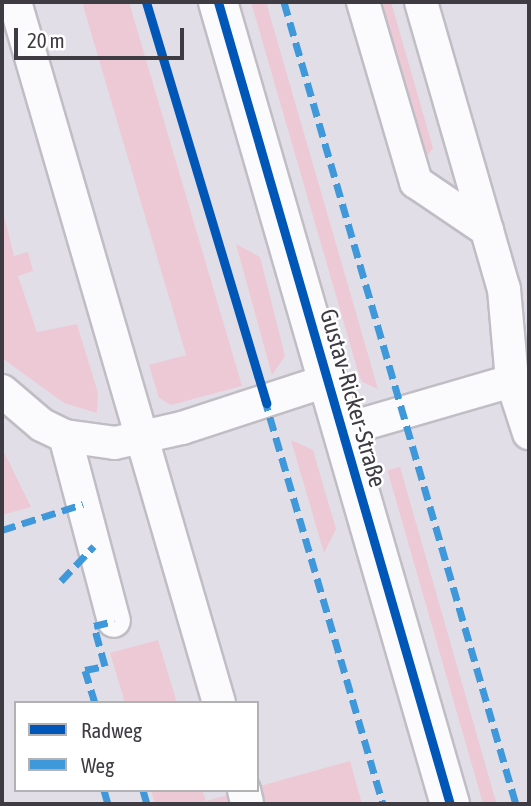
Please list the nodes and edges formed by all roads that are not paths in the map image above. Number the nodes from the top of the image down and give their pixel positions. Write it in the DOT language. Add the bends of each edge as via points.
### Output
graph roads {
  1 [pos="15,2"];
  2 [pos="218,2"];
  3 [pos="363,2"];
  4 [pos="421,2"];
  5 [pos="487,230"];
  6 [pos="328,380"];
  7 [pos="512,381"];
  8 [pos="2,391"];
  9 [pos="342,430"];
  10 [pos="529,433"];
  11 [pos="65,436"];
  12 [pos="143,438"];
  13 [pos="114,621"];
  14 [pos="218,701"];
  15 [pos="450,804"];
  1 -- 12 [label="lane"];
  2 -- 6 [label="street, Gustav-Ricker-Straße"];
  3 -- 5 [label="lane" via="415,182"];
  4 -- 5 [label="lane"];
  5 -- 7 [label="lane" via="504,289"];
  6 -- 9 [label="street, Gustav-Ricker-Straße"];
  6 -- 12 [label="lane"];
  7 -- 9 [label="lane"];
  7 -- 10 [label="lane"];
  8 -- 11 [label="lane" via="42,425"];
  9 -- 15 [label="street, Gustav-Ricker-Straße"];
  11 -- 12 [label="lane" via="97,443"];
  11 -- 13 [label="lane"];
  12 -- 14 [label="lane"];
}
